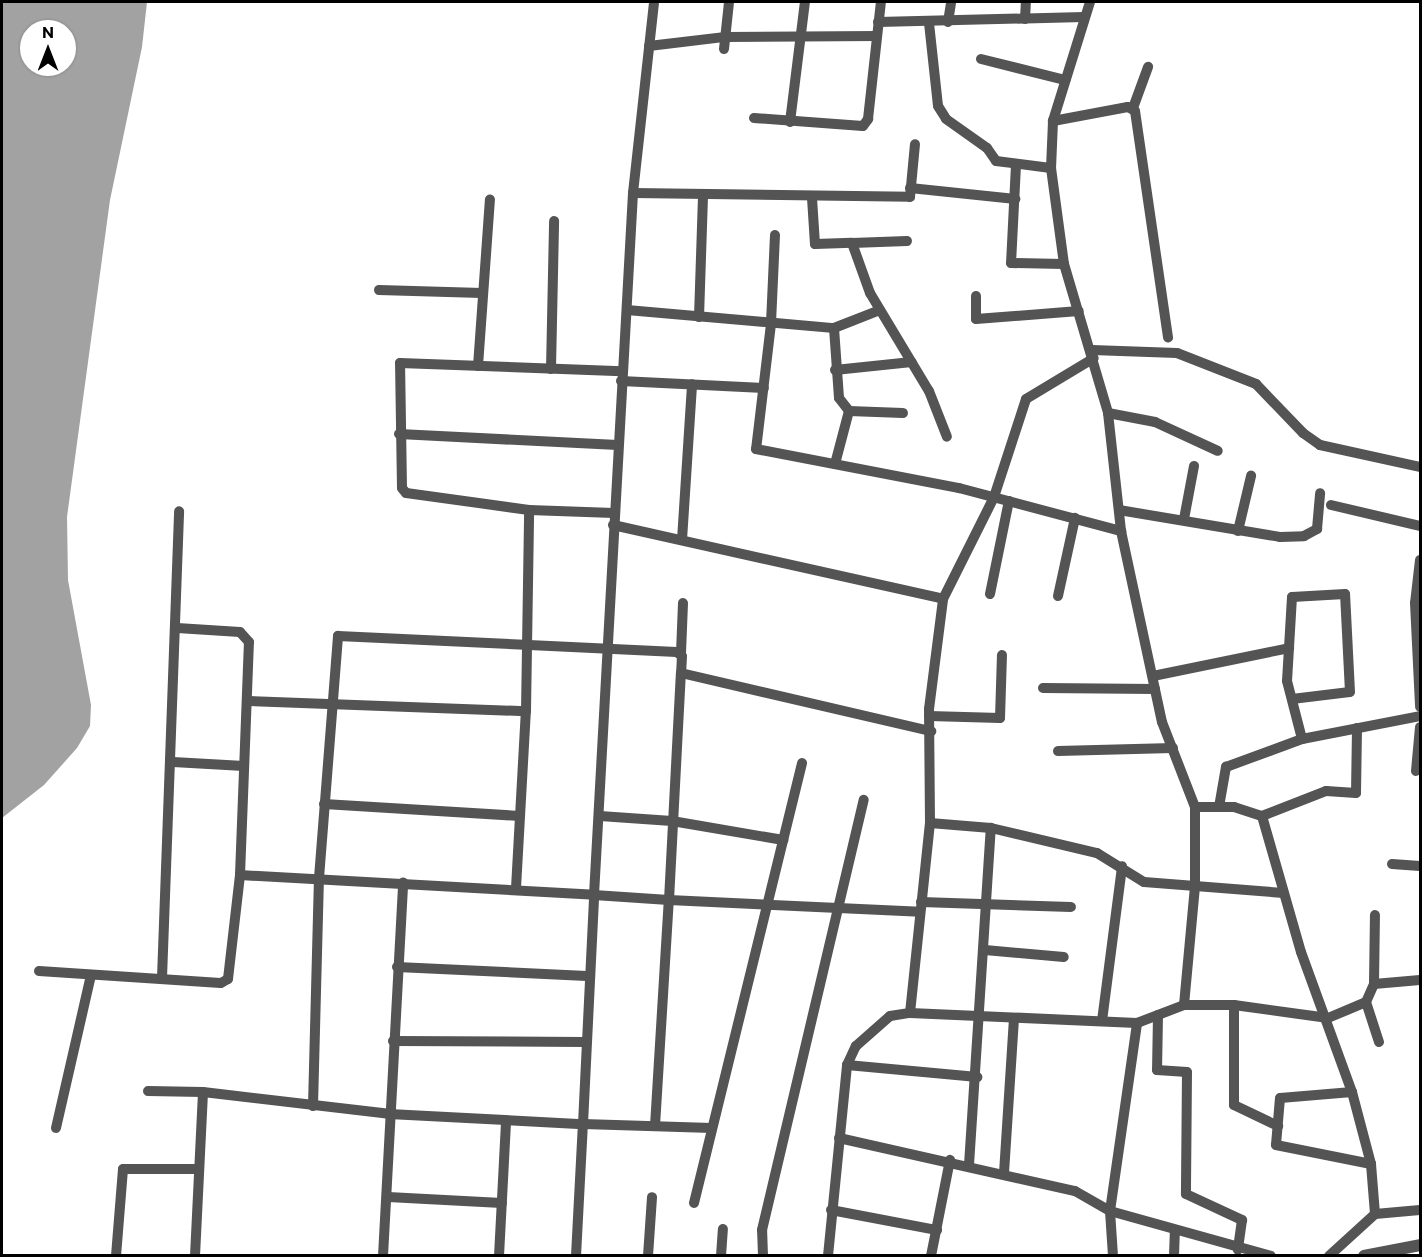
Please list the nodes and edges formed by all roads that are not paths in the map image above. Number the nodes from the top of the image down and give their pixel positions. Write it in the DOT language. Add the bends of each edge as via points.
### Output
graph roads {
  1 [pos="654,2"];
  2 [pos="729,2"];
  3 [pos="805,2"];
  4 [pos="881,2"];
  5 [pos="951,2"];
  6 [pos="1026,2"];
  7 [pos="1090,2"];
  8 [pos="1084,16"];
  9 [pos="1026,19"];
  10 [pos="878,22"];
  11 [pos="948,22"];
  12 [pos="929,23"];
  13 [pos="801,36"];
  14 [pos="877,36"];
  15 [pos="725,37"];
  16 [pos="649,46"];
  17 [pos="724,49"];
  18 [pos="981,58"];
  19 [pos="1149,67"];
  20 [pos="1065,80"];
  21 [pos="1133,108"];
  22 [pos="754,118"];
  23 [pos="1053,121"];
  24 [pos="790,122"];
  25 [pos="915,144"];
  26 [pos="1016,165"];
  27 [pos="1051,168"];
  28 [pos="910,188"];
  29 [pos="633,193"];
  30 [pos="703,195"];
  31 [pos="812,198"];
  32 [pos="490,199"];
  33 [pos="1014,199"];
  34 [pos="554,221"];
  35 [pos="775,235"];
  36 [pos="907,241"];
  37 [pos="852,243"];
  38 [pos="1064,264"];
  39 [pos="379,290"];
  40 [pos="482,292"];
  41 [pos="976,296"];
  42 [pos="627,310"];
  43 [pos="880,310"];
  44 [pos="1079,311"];
  45 [pos="699,317"];
  46 [pos="771,324"];
  47 [pos="834,328"];
  48 [pos="1168,338"];
  49 [pos="1093,354"];
  50 [pos="912,362"];
  51 [pos="478,366"];
  52 [pos="551,369"];
  53 [pos="835,370"];
  54 [pos="622,376"];
  55 [pos="692,384"];
  56 [pos="764,388"];
  57 [pos="849,411"];
  58 [pos="903,413"];
  59 [pos="1108,413"];
  60 [pos="399,434"];
  61 [pos="947,437"];
  62 [pos="618,445"];
  63 [pos="1218,451"];
  64 [pos="835,464"];
  65 [pos="1194,466"];
  66 [pos="1420,467"];
  67 [pos="1251,476"];
  68 [pos="1320,493"];
  69 [pos="994,497"];
  70 [pos="1009,501"];
  71 [pos="1331,505"];
  72 [pos="529,510"];
  73 [pos="1119,510"];
  74 [pos="179,511"];
  75 [pos="614,513"];
  76 [pos="1076,518"];
  77 [pos="1184,519"];
  78 [pos="613,525"];
  79 [pos="1420,526"];
  80 [pos="1121,531"];
  81 [pos="1238,531"];
  82 [pos="682,540"];
  83 [pos="1420,560"];
  84 [pos="990,594"];
  85 [pos="1058,596"];
  86 [pos="943,599"];
  87 [pos="683,603"];
  88 [pos="1418,603"];
  89 [pos="177,628"];
  90 [pos="527,646"];
  91 [pos="611,648"];
  92 [pos="1289,648"];
  93 [pos="681,653"];
  94 [pos="1002,654"];
  95 [pos="681,673"];
  96 [pos="1153,676"];
  97 [pos="1043,688"];
  98 [pos="1155,689"];
  99 [pos="1292,699"];
  100 [pos="247,701"];
  101 [pos="330,704"];
  102 [pos="1420,707"];
  103 [pos="526,711"];
  104 [pos="929,716"];
  105 [pos="1420,716"];
  106 [pos="1420,727"];
  107 [pos="1357,728"];
  108 [pos="931,731"];
  109 [pos="1302,739"];
  110 [pos="1173,748"];
  111 [pos="1058,751"];
  112 [pos="173,762"];
  113 [pos="802,763"];
  114 [pos="244,766"];
  115 [pos="1416,771"];
  116 [pos="864,800"];
  117 [pos="324,804"];
  118 [pos="1195,807"];
  119 [pos="1220,807"];
  120 [pos="520,816"];
  121 [pos="600,816"];
  122 [pos="1262,816"];
  123 [pos="672,821"];
  124 [pos="930,823"];
  125 [pos="991,828"];
  126 [pos="783,840"];
  127 [pos="1392,864"];
  128 [pos="1122,866"];
  129 [pos="1420,866"];
  130 [pos="240,875"];
  131 [pos="319,878"];
  132 [pos="403,884"];
  133 [pos="1195,887"];
  134 [pos="516,888"];
  135 [pos="1284,893"];
  136 [pos="594,895"];
  137 [pos="669,900"];
  138 [pos="988,904"];
  139 [pos="765,906"];
  140 [pos="920,907"];
  141 [pos="1071,908"];
  142 [pos="836,911"];
  143 [pos="1375,915"];
  144 [pos="985,950"];
  145 [pos="1064,957"];
  146 [pos="397,967"];
  147 [pos="39,971"];
  148 [pos="92,975"];
  149 [pos="587,976"];
  150 [pos="162,978"];
  151 [pos="1420,980"];
  152 [pos="1374,984"];
  153 [pos="1366,1002"];
  154 [pos="1184,1005"];
  155 [pos="1234,1005"];
  156 [pos="910,1013"];
  157 [pos="1158,1015"];
  158 [pos="981,1017"];
  159 [pos="1328,1018"];
  160 [pos="1014,1019"];
  161 [pos="1102,1021"];
  162 [pos="1137,1023"];
  163 [pos="393,1041"];
  164 [pos="585,1042"];
  165 [pos="1379,1042"];
  166 [pos="847,1065"];
  167 [pos="977,1077"];
  168 [pos="148,1090"];
  169 [pos="203,1092"];
  170 [pos="1352,1092"];
  171 [pos="313,1106"];
  172 [pos="389,1114"];
  173 [pos="506,1122"];
  174 [pos="583,1124"];
  175 [pos="655,1126"];
  176 [pos="1278,1126"];
  177 [pos="56,1128"];
  178 [pos="712,1128"];
  179 [pos="839,1138"];
  180 [pos="950,1160"];
  181 [pos="1371,1164"];
  182 [pos="969,1165"];
  183 [pos="196,1169"];
  184 [pos="1005,1173"];
  185 [pos="388,1197"];
  186 [pos="652,1197"];
  187 [pos="502,1203"];
  188 [pos="694,1203"];
  189 [pos="831,1210"];
  190 [pos="1420,1210"];
  191 [pos="1110,1211"];
  192 [pos="1375,1214"];
  193 [pos="723,1229"];
  194 [pos="937,1230"];
  195 [pos="1175,1230"];
  196 [pos="1420,1245"];
  197 [pos="1238,1250"];
  198 [pos="116,1256"];
  199 [pos="195,1256"];
  200 [pos="383,1256"];
  201 [pos="499,1256"];
  202 [pos="576,1256"];
  203 [pos="648,1256"];
  204 [pos="721,1256"];
  205 [pos="763,1256"];
  206 [pos="828,1256"];
  207 [pos="932,1256"];
  208 [pos="1113,1256"];
  209 [pos="1174,1256"];
  210 [pos="1271,1256"];
  211 [pos="1329,1256"];
  212 [pos="1364,1256"];
  1 -- 16 [label="street"];
  2 -- 15 [label="street"];
  3 -- 13 [label="street"];
  4 -- 10 [label="street"];
  5 -- 11 [label="street"];
  6 -- 9 [label="street"];
  7 -- 8 [label="street"];
  8 -- 9 [label="street"];
  8 -- 20 [label="street"];
  9 -- 11 [label="street"];
  10 -- 12 [label="street"];
  10 -- 14 [label="street"];
  11 -- 12 [label="street"];
  12 -- 26 [label="street" via="929,55 941,113 987,148 992,158"];
  13 -- 14 [label="street"];
  13 -- 15 [label="street"];
  13 -- 24 [label="street"];
  14 -- 24 [label="street" via="868,119 863,126"];
  15 -- 16 [label="street"];
  15 -- 17 [label="street"];
  16 -- 29 [label="street"];
  18 -- 20 [label="street"];
  19 -- 21 [label="street"];
  20 -- 23 [label="street"];
  21 -- 23 [label="street"];
  21 -- 48 [label="street"];
  22 -- 24 [label="street"];
  23 -- 27 [label="street"];
  25 -- 28 [label="street"];
  26 -- 27 [label="street"];
  26 -- 33 [label="street"];
  27 -- 38 [label="street"];
  28 -- 31 [label="street" via="910,197"];
  28 -- 33 [label="street"];
  29 -- 30 [label="street"];
  29 -- 42 [label="street"];
  30 -- 31 [label="street"];
  30 -- 45 [label="street"];
  31 -- 37 [label="street" via="814,244"];
  32 -- 40 [label="street"];
  33 -- 38 [label="street" via="1011,263"];
  34 -- 52 [label="street"];
  35 -- 46 [label="street"];
  36 -- 37 [label="street"];
  37 -- 43 [label="street"];
  38 -- 44 [label="street"];
  39 -- 40 [label="street"];
  40 -- 51 [label="street"];
  41 -- 44 [label="street" via="976,319"];
  42 -- 45 [label="street"];
  42 -- 54 [label="street"];
  43 -- 47 [label="street"];
  43 -- 50 [label="street"];
  44 -- 49 [label="street"];
  45 -- 46 [label="street"];
  46 -- 47 [label="street"];
  46 -- 56 [label="street"];
  47 -- 53 [label="street"];
  49 -- 59 [label="street"];
  49 -- 66 [label="street" via="1178,353 1256,384 1302,434 1320,445"];
  49 -- 69 [label="street" via="1026,399"];
  50 -- 53 [label="street"];
  50 -- 61 [label="street" via="929,391"];
  51 -- 52 [label="street"];
  51 -- 60 [label="street" via="400,363"];
  52 -- 54 [label="street"];
  53 -- 57 [label="street" via="836,389"];
  54 -- 55 [label="street"];
  54 -- 62 [label="street"];
  55 -- 56 [label="street"];
  55 -- 82 [label="street"];
  56 -- 64 [label="street" via="756,449"];
  57 -- 58 [label="street"];
  57 -- 64 [label="street"];
  59 -- 63 [label="street" via="1165,425"];
  59 -- 73 [label="street"];
  60 -- 62 [label="street"];
  60 -- 72 [label="street" via="406,493"];
  62 -- 75 [label="street"];
  64 -- 69 [label="street"];
  65 -- 77 [label="street"];
  67 -- 81 [label="street"];
  68 -- 81 [label="street" via="1313,533 1280,537"];
  69 -- 70 [label="street"];
  69 -- 86 [label="street"];
  70 -- 76 [label="street"];
  70 -- 84 [label="street"];
  71 -- 79 [label="street"];
  72 -- 75 [label="street"];
  72 -- 90 [label="street"];
  73 -- 77 [label="street"];
  73 -- 80 [label="street"];
  74 -- 89 [label="street"];
  75 -- 78 [label="street"];
  76 -- 80 [label="street"];
  76 -- 85 [label="street"];
  77 -- 81 [label="street"];
  78 -- 82 [label="street"];
  78 -- 91 [label="street"];
  80 -- 96 [label="street"];
  82 -- 86 [label="street"];
  83 -- 88 [label="street"];
  86 -- 104 [label="street"];
  87 -- 93 [label="street"];
  88 -- 102 [label="street"];
  89 -- 100 [label="street" via="246,635"];
  89 -- 112 [label="street"];
  90 -- 91 [label="street"];
  90 -- 101 [label="street" via="340,635 336,639"];
  90 -- 103 [label="street"];
  91 -- 93 [label="street"];
  91 -- 121 [label="street"];
  92 -- 96 [label="street"];
  92 -- 99 [label="street" via="1287,681"];
  92 -- 99 [label="street" via="1292,597 1346,594 1350,692"];
  93 -- 95 [label="street"];
  94 -- 104 [label="street" via="1000,718"];
  95 -- 108 [label="street"];
  95 -- 123 [label="street"];
  96 -- 98 [label="street"];
  97 -- 98 [label="street"];
  98 -- 110 [label="street"];
  99 -- 109 [label="street"];
  100 -- 101 [label="street"];
  100 -- 114 [label="street"];
  101 -- 103 [label="street"];
  101 -- 117 [label="street"];
  103 -- 120 [label="street"];
  104 -- 108 [label="street"];
  105 -- 107 [label="street"];
  106 -- 115 [label="street"];
  107 -- 109 [label="street"];
  107 -- 122 [label="street" via="1356,793 1318,794"];
  108 -- 124 [label="street"];
  109 -- 119 [label="street" via="1226,767"];
  110 -- 111 [label="street"];
  110 -- 118 [label="street"];
  112 -- 114 [label="street"];
  112 -- 150 [label="street"];
  113 -- 126 [label="street"];
  114 -- 130 [label="street"];
  116 -- 142 [label="street"];
  117 -- 120 [label="street"];
  117 -- 131 [label="street"];
  118 -- 119 [label="street"];
  118 -- 133 [label="street"];
  119 -- 122 [label="street"];
  120 -- 134 [label="street"];
  121 -- 123 [label="street"];
  121 -- 136 [label="street"];
  122 -- 135 [label="street"];
  123 -- 126 [label="street"];
  123 -- 137 [label="street"];
  124 -- 125 [label="street"];
  124 -- 140 [label="street"];
  125 -- 128 [label="street" via="1097,854"];
  125 -- 138 [label="street"];
  126 -- 139 [label="street"];
  127 -- 129 [label="street"];
  128 -- 133 [label="street" via="1144,882"];
  128 -- 161 [label="street"];
  130 -- 131 [label="street"];
  130 -- 150 [label="street" via="228,979 221,983"];
  131 -- 132 [label="street"];
  131 -- 171 [label="street"];
  132 -- 134 [label="street"];
  132 -- 146 [label="street"];
  133 -- 135 [label="street"];
  133 -- 154 [label="street"];
  134 -- 136 [label="street"];
  135 -- 159 [label="street" via="1301,952"];
  136 -- 137 [label="street"];
  136 -- 149 [label="street"];
  137 -- 139 [label="street"];
  137 -- 175 [label="street"];
  138 -- 140 [label="street"];
  138 -- 141 [label="street"];
  138 -- 144 [label="street"];
  139 -- 142 [label="street"];
  139 -- 178 [label="street"];
  140 -- 142 [label="street"];
  140 -- 156 [label="street"];
  142 -- 205 [label="street" via="762,1230"];
  143 -- 152 [label="street"];
  144 -- 145 [label="street"];
  144 -- 158 [label="street"];
  146 -- 149 [label="street"];
  146 -- 163 [label="street"];
  147 -- 148 [label="street"];
  148 -- 150 [label="street"];
  148 -- 177 [label="street"];
  149 -- 164 [label="street"];
  151 -- 152 [label="street"];
  152 -- 153 [label="street"];
  153 -- 159 [label="street"];
  153 -- 165 [label="street"];
  154 -- 155 [label="street"];
  154 -- 157 [label="street"];
  155 -- 159 [label="street"];
  155 -- 176 [label="street" via="1234,1104"];
  156 -- 158 [label="street"];
  156 -- 166 [label="street" via="890,1016 876,1027 856,1046"];
  157 -- 162 [label="street"];
  157 -- 197 [label="street" via="1157,1070 1187,1072 1186,1194 1242,1220"];
  158 -- 160 [label="street"];
  158 -- 167 [label="street"];
  159 -- 170 [label="street"];
  160 -- 161 [label="street"];
  160 -- 184 [label="street"];
  161 -- 162 [label="street"];
  162 -- 191 [label="street"];
  163 -- 164 [label="street"];
  163 -- 172 [label="street"];
  164 -- 174 [label="street"];
  166 -- 167 [label="street"];
  166 -- 179 [label="street"];
  167 -- 182 [label="street"];
  168 -- 169 [label="street"];
  169 -- 171 [label="street"];
  169 -- 183 [label="street"];
  170 -- 176 [label="street" via="1280,1098"];
  170 -- 181 [label="street"];
  171 -- 172 [label="street"];
  172 -- 173 [label="street"];
  172 -- 185 [label="street"];
  173 -- 174 [label="street"];
  173 -- 187 [label="street"];
  174 -- 175 [label="street"];
  174 -- 202 [label="street"];
  175 -- 178 [label="street"];
  176 -- 181 [label="street" via="1276,1145"];
  178 -- 188 [label="street"];
  179 -- 180 [label="street"];
  179 -- 189 [label="street"];
  180 -- 182 [label="street"];
  180 -- 194 [label="street"];
  181 -- 192 [label="street"];
  182 -- 184 [label="street"];
  183 -- 198 [label="street" via="123,1169"];
  183 -- 199 [label="street"];
  184 -- 191 [label="street" via="1075,1191"];
  185 -- 187 [label="street"];
  185 -- 200 [label="street"];
  186 -- 203 [label="street"];
  187 -- 201 [label="street"];
  189 -- 194 [label="street"];
  189 -- 206 [label="street"];
  190 -- 192 [label="street"];
  191 -- 195 [label="street"];
  191 -- 208 [label="street"];
  192 -- 211 [label="street"];
  193 -- 204 [label="street"];
  194 -- 207 [label="street"];
  195 -- 197 [label="street"];
  195 -- 209 [label="street"];
  196 -- 212 [label="street"];
  197 -- 210 [label="street"];
}
